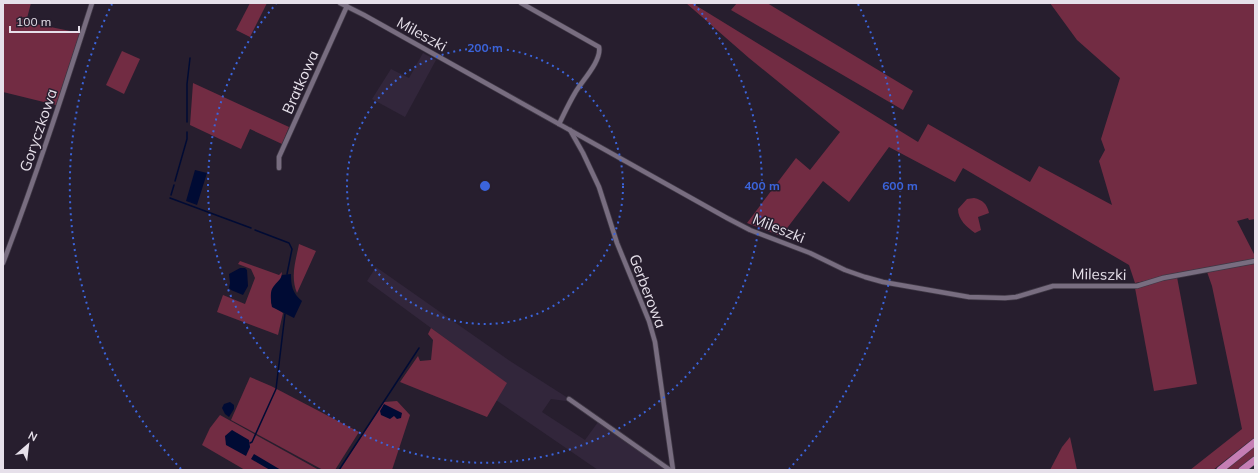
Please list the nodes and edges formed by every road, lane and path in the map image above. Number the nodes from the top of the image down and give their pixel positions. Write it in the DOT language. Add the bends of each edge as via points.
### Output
graph roads {
  1 [pos="92,3"];
  2 [pos="340,3"];
  3 [pos="521,3"];
  4 [pos="347,6"];
  5 [pos="559,124"];
  6 [pos="569,130"];
  7 [pos="279,168"];
  8 [pos="1255,261"];
  9 [pos="3,263"];
  10 [pos="569,399"];
  11 [pos="1255,442"];
  12 [pos="1255,460"];
  13 [pos="671,470"];
  14 [pos="1220,470"];
  15 [pos="1242,470"];
  1 -- 9 [label="street, Goryczkowa" via="26,202"];
  2 -- 4 [label="street, Mileszki"];
  3 -- 5 [label="street" via="599,47 600,50"];
  4 -- 5 [label="street, Mileszki"];
  4 -- 7 [label="street, Bratkowa" via="279,157"];
  5 -- 6 [label="street, Mileszki"];
  6 -- 8 [label="street, Mileszki" via="750,230 865,277 951,295 1005,298 1053,286 1136,286 1163,278"];
  6 -- 13 [label="street, Gerberowa" via="599,187 617,243 649,321 655,342"];
  10 -- 13 [label="street"];
  11 -- 14 [label="highway"];
  12 -- 15 [label="highway"];
}
